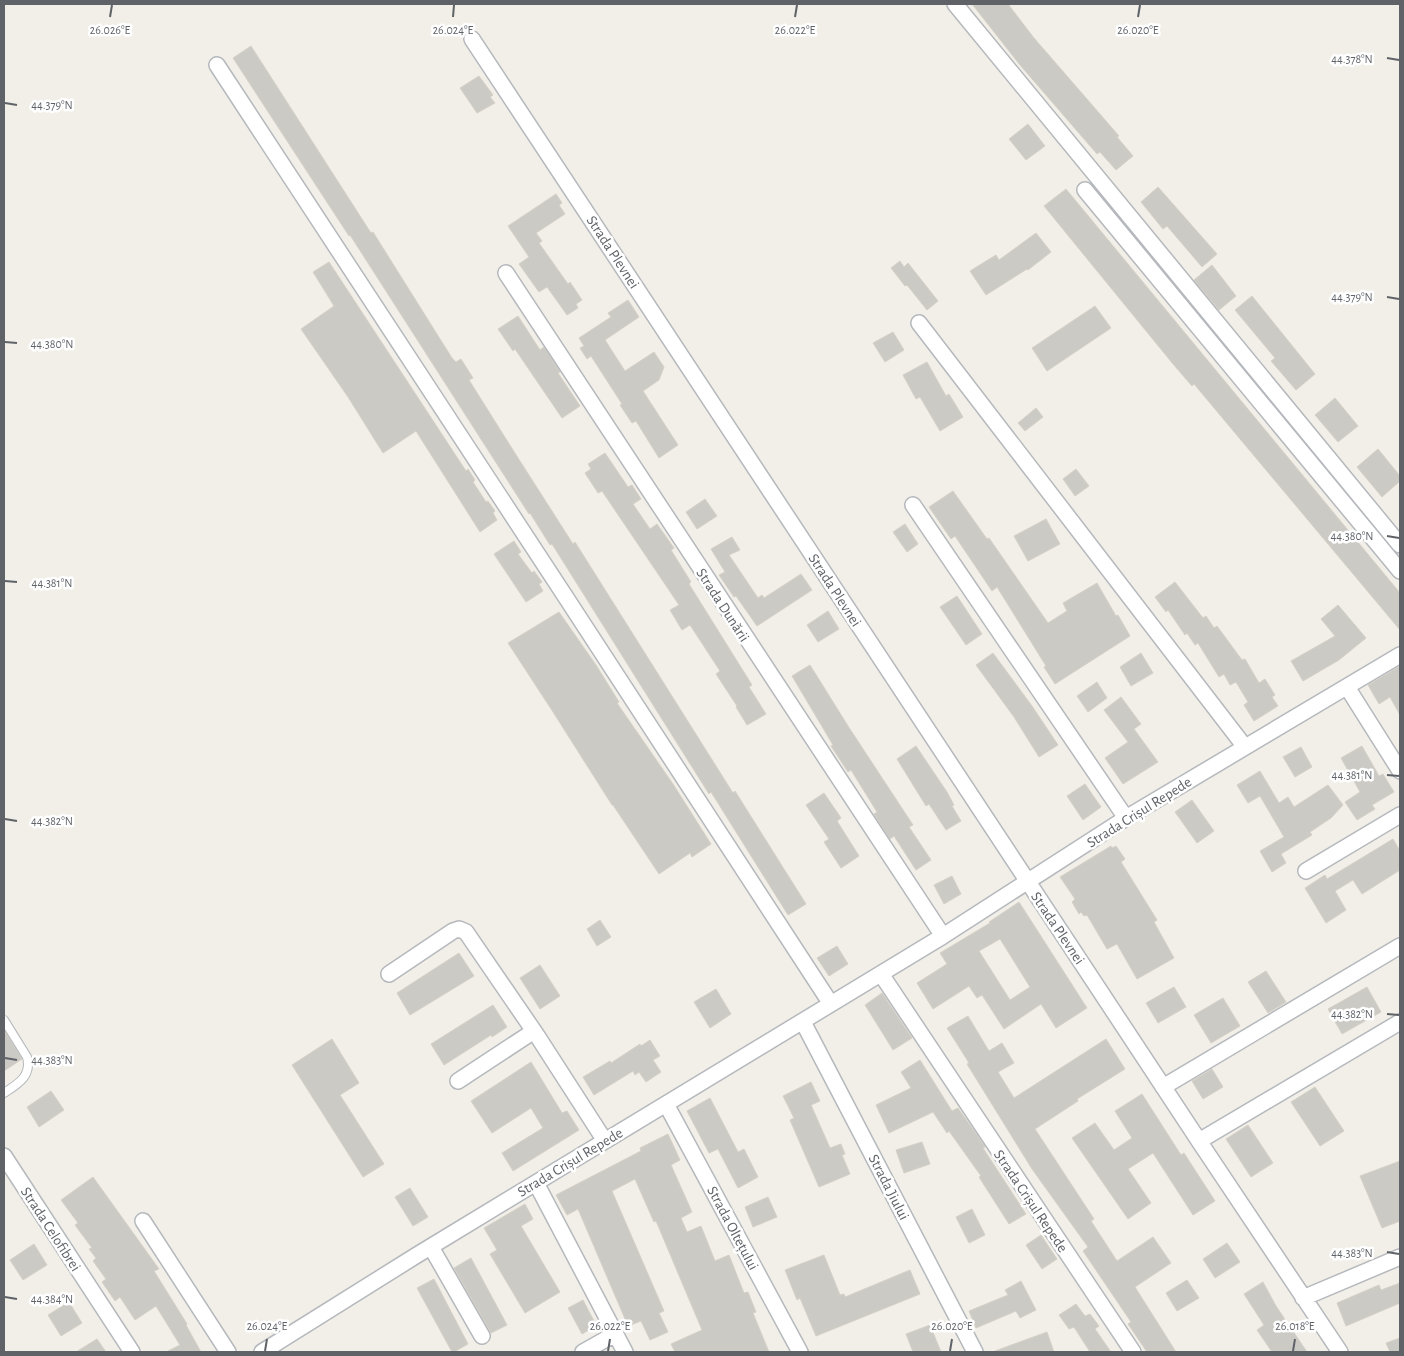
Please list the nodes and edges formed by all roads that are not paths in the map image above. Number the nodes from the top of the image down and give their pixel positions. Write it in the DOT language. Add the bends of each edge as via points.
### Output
graph roads {
  1 [pos="955,4"];
  2 [pos="472,39"];
  3 [pos="217,65"];
  4 [pos="1085,190"];
  5 [pos="506,273"];
  6 [pos="919,323"];
  7 [pos="913,505"];
  8 [pos="1400,545"];
  9 [pos="1400,571"];
  10 [pos="1400,655"];
  11 [pos="1346,687"];
  12 [pos="1245,747"];
  13 [pos="1400,771"];
  14 [pos="1400,815"];
  15 [pos="1126,818"];
  16 [pos="1306,871"];
  17 [pos="1028,882"];
  18 [pos="943,936"];
  19 [pos="1400,946"];
  20 [pos="389,974"];
  21 [pos="881,974"];
  22 [pos="831,1004"];
  23 [pos="4,1020"];
  24 [pos="804,1022"];
  25 [pos="1400,1022"];
  26 [pos="534,1031"];
  27 [pos="458,1081"];
  28 [pos="1163,1087"];
  29 [pos="4,1093"];
  30 [pos="666,1104"];
  31 [pos="605,1141"];
  32 [pos="1199,1141"];
  33 [pos="4,1156"];
  34 [pos="536,1183"];
  35 [pos="143,1221"];
  36 [pos="431,1247"];
  37 [pos="1400,1257"];
  38 [pos="1303,1298"];
  39 [pos="615,1334"];
  40 [pos="482,1336"];
  41 [pos="132,1352"];
  42 [pos="228,1352"];
  43 [pos="262,1352"];
  44 [pos="583,1352"];
  45 [pos="625,1352"];
  46 [pos="800,1352"];
  47 [pos="975,1352"];
  48 [pos="1133,1352"];
  49 [pos="1340,1352"];
  1 -- 8 [label="street"];
  2 -- 17 [label="street, Strada Plevnei"];
  3 -- 22 [label="street"];
  4 -- 9 [label="street"];
  5 -- 18 [label="street, Strada Dunării"];
  6 -- 12 [label="street"];
  7 -- 15 [label="street"];
  10 -- 11 [label="street, Strada Crișul Repede"];
  11 -- 12 [label="street, Strada Crișul Repede"];
  11 -- 13 [label="street"];
  12 -- 15 [label="street, Strada Crișul Repede"];
  14 -- 16 [label="street"];
  15 -- 17 [label="street, Strada Crișul Repede"];
  17 -- 18 [label="street, Strada Crișul Repede"];
  17 -- 28 [label="street, Strada Plevnei"];
  18 -- 21 [label="street, Strada Crișul Repede"];
  19 -- 28 [label="street"];
  20 -- 26 [label="street" via="459,929 466,932"];
  21 -- 22 [label="street, Strada Crișul Repede"];
  21 -- 48 [label="street, Strada Crișul Repede"];
  22 -- 24 [label="street, Strada Crișul Repede"];
  23 -- 29 [label="lane" via="29,1063 24,1078"];
  24 -- 30 [label="street, Strada Crișul Repede"];
  24 -- 47 [label="street, Strada Jiului"];
  25 -- 32 [label="street"];
  26 -- 27 [label="street"];
  26 -- 31 [label="street"];
  28 -- 32 [label="street, Strada Plevnei"];
  30 -- 31 [label="street, Strada Crișul Repede"];
  30 -- 46 [label="street, Strada Oltețului"];
  31 -- 34 [label="street, Strada Crișul Repede"];
  32 -- 38 [label="street, Strada Plevnei"];
  33 -- 41 [label="street, Strada Celofibrei"];
  34 -- 36 [label="street, Strada Crișul Repede"];
  34 -- 39 [label="street"];
  35 -- 42 [label="street"];
  36 -- 40 [label="street"];
  36 -- 43 [label="street, Strada Crișul Repede"];
  37 -- 38 [label="street"];
  38 -- 49 [label="street, Strada Plevnei"];
  39 -- 44 [label="street"];
  39 -- 45 [label="street"];
}
